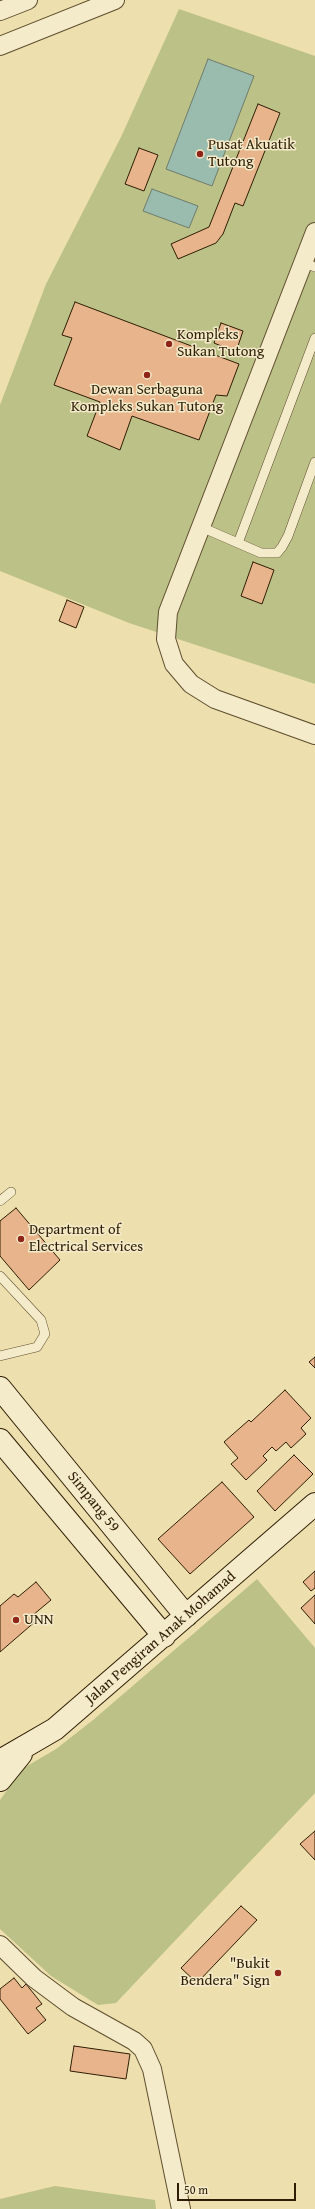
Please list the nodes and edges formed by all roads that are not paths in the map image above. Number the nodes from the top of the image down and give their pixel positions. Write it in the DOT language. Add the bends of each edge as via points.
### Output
graph roads {
  1 [pos="28,0"];
  2 [pos="115,0"];
  3 [pos="0,11"];
  4 [pos="0,46"];
  5 [pos="315,232"];
  6 [pos="309,264"];
  7 [pos="315,338"];
  8 [pos="315,462"];
  9 [pos="201,527"];
  10 [pos="238,543"];
  11 [pos="315,735"];
  12 [pos="11,1192"];
  13 [pos="0,1201"];
  14 [pos="0,1276"];
  15 [pos="0,1356"];
  16 [pos="0,1388"];
  17 [pos="0,1440"];
  18 [pos="315,1504"];
  19 [pos="186,1616"];
  20 [pos="164,1636"];
  21 [pos="27,1747"];
  22 [pos="0,1762"];
  23 [pos="0,1780"];
  24 [pos="1,1949"];
  25 [pos="181,2209"];
  1 -- 3 [label="street"];
  2 -- 4 [label="street"];
  5 -- 6 [label="street"];
  6 -- 9 [label="street"];
  7 -- 10 [label="lane"];
  8 -- 10 [label="lane" via="282,548 270,555"];
  9 -- 10 [label="lane"];
  9 -- 11 [label="street" via="168,612 166,639 174,664 191,684 215,699"];
  12 -- 13 [label="lane"];
  14 -- 15 [label="lane" via="41,1320 46,1334 37,1348"];
  16 -- 19 [label="street, Simpang 59"];
  17 -- 20 [label="street, Simpang 59"];
  18 -- 19 [label="street, Jalan Pengiran Anak Mohamad"];
  19 -- 20 [label="street, Jalan Pengiran Anak Mohamad"];
  20 -- 21 [label="street, Jalan Pengiran Anak Mohamad" via="55,1729"];
  21 -- 22 [label="street, Jalan Pengiran Anak Mohamad"];
  21 -- 23 [label="street"];
  24 -- 25 [label="street" via="34,1978 74,2007 134,2041 143,2049 152,2068"];
}
